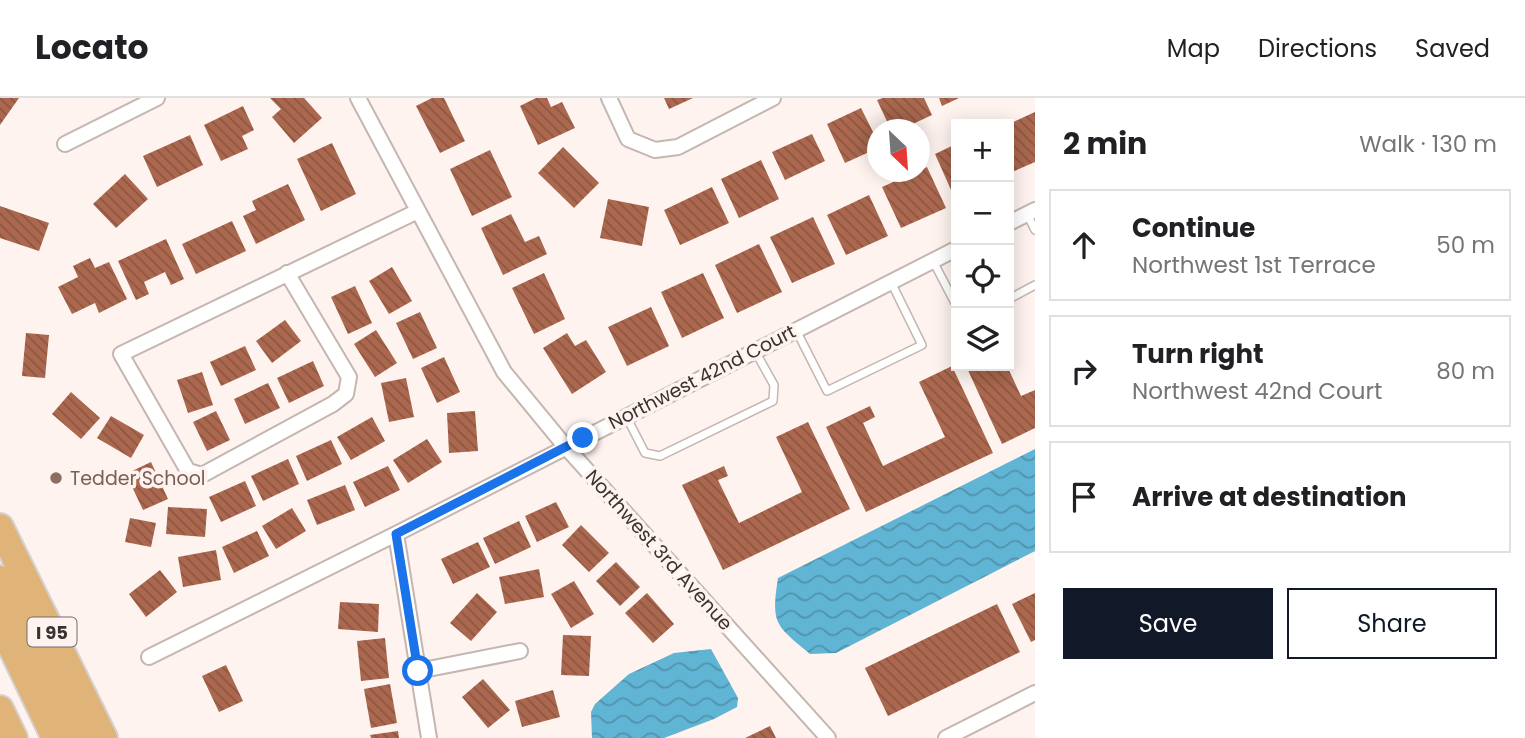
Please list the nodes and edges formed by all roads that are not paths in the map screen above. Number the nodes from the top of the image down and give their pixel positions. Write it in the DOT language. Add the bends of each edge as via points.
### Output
graph roads {
  1 [pos="158,98"];
  2 [pos="358,98"];
  3 [pos="609,98"];
  4 [pos="774,98"];
  5 [pos="65,144"];
  6 [pos="418,211"];
  7 [pos="1031,212"];
  8 [pos="1014,220"];
  9 [pos="1035,230"];
  10 [pos="951,252"];
  11 [pos="933,261"];
  12 [pos="287,273"];
  13 [pos="891,282"];
  14 [pos="1035,285"];
  15 [pos="951,295"];
  16 [pos="1014,296"];
  17 [pos="796,330"];
  18 [pos="754,351"];
  19 [pos="626,416"];
  20 [pos="565,446"];
  21 [pos="0,527"];
  22 [pos="396,534"];
  23 [pos="0,579"];
  24 [pos="0,623"];
  25 [pos="520,651"];
  26 [pos="149,657"];
  27 [pos="418,671"];
  28 [pos="1035,693"];
  29 [pos="0,709"];
  30 [pos="15,738"];
  31 [pos="55,738"];
  32 [pos="77,738"];
  33 [pos="104,738"];
  34 [pos="429,738"];
  35 [pos="828,738"];
  36 [pos="946,738"];
  1 -- 5 [label="street"];
  2 -- 6 [label="street, Northwest 3rd Avenue"];
  3 -- 4 [label="street" via="628,139 655,150 678,147"];
  6 -- 12 [label="street"];
  6 -- 20 [label="street, Northwest 3rd Avenue" via="504,372"];
  7 -- 8 [label="street"];
  7 -- 9 [label="lane"];
  10 -- 11 [label="street, Northwest 42nd Court"];
  11 -- 13 [label="street, Northwest 42nd Court"];
  11 -- 15 [label="lane"];
  12 -- 12 [label="street" via="349,377 346,394 202,475 188,471 121,354"];
  13 -- 17 [label="street, Northwest 42nd Court"];
  13 -- 17 [label="lane" via="922,345 827,391"];
  14 -- 16 [label="lane"];
  17 -- 18 [label="street, Northwest 42nd Court"];
  18 -- 19 [label="street, Northwest 42nd Court"];
  18 -- 19 [label="lane" via="774,385 773,401 660,456 645,453"];
  19 -- 20 [label="street, Northwest 42nd Court"];
  20 -- 22 [label="street, Northwest 42nd Court"];
  20 -- 35 [label="street, Northwest 3rd Avenue"];
  21 -- 33 [label="highway, I 95"];
  22 -- 26 [label="street, Northwest 42nd Court"];
  22 -- 27 [label="street"];
  23 -- 32 [label="highway"];
  24 -- 31 [label="highway"];
  25 -- 27 [label="street"];
  27 -- 34 [label="street"];
  28 -- 36 [label="street"];
  29 -- 30 [label="highway"];
}
